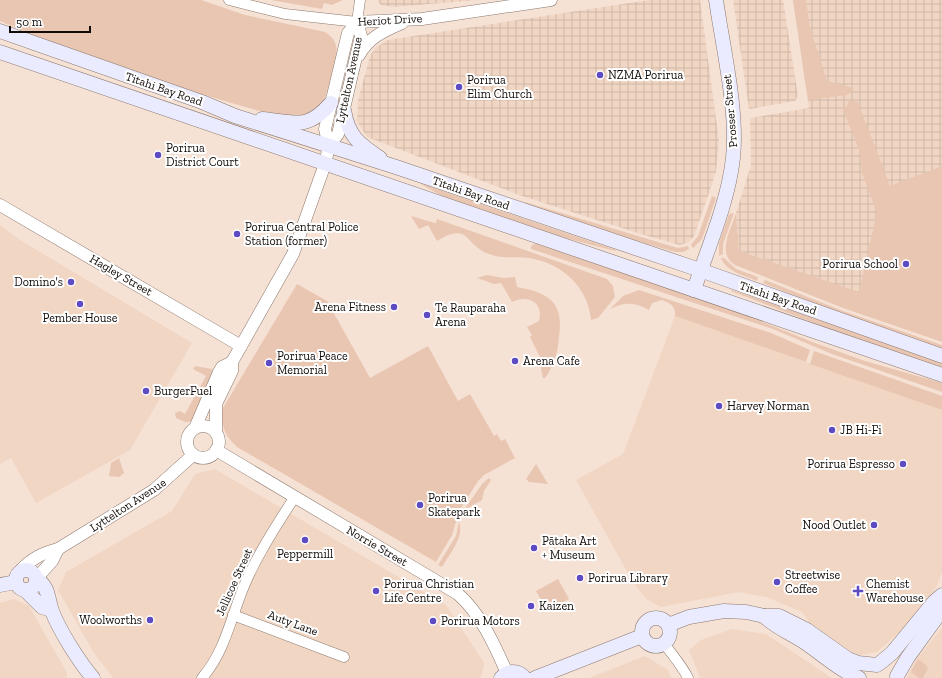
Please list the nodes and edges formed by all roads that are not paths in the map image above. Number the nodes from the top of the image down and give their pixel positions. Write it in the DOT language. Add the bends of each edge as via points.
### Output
graph roads {
  1 [pos="229,0"];
  2 [pos="360,0"];
  3 [pos="551,0"];
  4 [pos="716,0"];
  5 [pos="407,20"];
  6 [pos="357,22"];
  7 [pos="0,32"];
  8 [pos="0,52"];
  9 [pos="356,62"];
  10 [pos="331,103"];
  11 [pos="344,110"];
  12 [pos="235,116"];
  13 [pos="329,146"];
  14 [pos="325,164"];
  15 [pos="396,167"];
  16 [pos="0,205"];
  17 [pos="700,270"];
  18 [pos="694,290"];
  19 [pos="241,346"];
  20 [pos="942,356"];
  21 [pos="232,362"];
  22 [pos="942,375"];
  23 [pos="195,428"];
  24 [pos="216,433"];
  25 [pos="216,450"];
  26 [pos="194,455"];
  27 [pos="294,498"];
  28 [pos="58,549"];
  29 [pos="36,579"];
  30 [pos="20,581"];
  31 [pos="0,585"];
  32 [pos="942,595"];
  33 [pos="51,610"];
  34 [pos="942,610"];
  35 [pos="233,615"];
  36 [pos="764,616"];
  37 [pos="668,625"];
  38 [pos="642,636"];
  39 [pos="664,643"];
  40 [pos="344,657"];
  41 [pos="876,669"];
  42 [pos="504,675"];
  43 [pos="89,677"];
  44 [pos="897,677"];
  45 [pos="202,678"];
  46 [pos="525,678"];
  47 [pos="535,678"];
  48 [pos="688,678"];
  49 [pos="859,678"];
  1 -- 6 [label="street, Heriot Drive" via="285,14"];
  2 -- 6 [label="street"];
  3 -- 5 [label="street, Heriot Drive"];
  4 -- 17 [label="main road, Prosser Street" via="732,116 733,158 728,184"];
  5 -- 6 [label="street, Heriot Drive"];
  5 -- 9 [label="street" via="376,36 365,46"];
  6 -- 9 [label="street, Lyttelton Avenue" via="361,36"];
  6 -- 10 [label="street, Lyttelton Avenue" via="348,33"];
  7 -- 12 [label="main road, Titahi Bay Road" via="202,102"];
  8 -- 14 [label="main road, Titahi Bay Road"];
  9 -- 11 [label="street, Lyttelton Avenue"];
  10 -- 12 [label="main road" via="310,122"];
  10 -- 13 [label="street, Lyttelton Avenue" via="325,129"];
  11 -- 13 [label="street, Lyttelton Avenue" via="338,134"];
  11 -- 15 [label="main road" via="350,133 356,140"];
  12 -- 13 [label="main road, Titahi Bay Road"];
  13 -- 14 [label="street, Lyttelton Avenue"];
  13 -- 15 [label="main road, Titahi Bay Road"];
  14 -- 18 [label="main road, Titahi Bay Road"];
  14 -- 19 [label="street, Lyttelton Avenue" via="293,254"];
  15 -- 17 [label="main road, Titahi Bay Road"];
  16 -- 19 [label="street, Hagley Street"];
  17 -- 18 [label="main road, Prosser Street"];
  17 -- 20 [label="main road, Titahi Bay Road"];
  18 -- 22 [label="main road, Titahi Bay Road"];
  19 -- 21 [label="street, Lyttelton Avenue"];
  21 -- 23 [label="street, Lyttelton Avenue" via="222,367 219,372"];
  21 -- 24 [label="street, Lyttelton Avenue" via="232,371 216,404"];
  23 -- 24 [label="street" via="208,427"];
  23 -- 26 [label="street" via="187,442"];
  24 -- 25 [label="street"];
  25 -- 26 [label="street" via="206,457"];
  25 -- 27 [label="street, Norrie Street"];
  26 -- 28 [label="street, Lyttelton Avenue" via="154,490"];
  27 -- 35 [label="street, Jellicoe Street" via="257,559"];
  27 -- 42 [label="street, Norrie Street" via="458,594 471,607 492,642"];
  28 -- 29 [label="street, Lyttelton Avenue" via="52,561"];
  28 -- 30 [label="street, Lyttelton Avenue" via="30,560"];
  29 -- 30 [label="main road" via="32,588"];
  29 -- 33 [label="main road" via="42,582 50,600"];
  30 -- 31 [label="main road, Lyttelton Avenue"];
  30 -- 33 [label="main road" via="42,607"];
  32 -- 41 [label="main road"];
  33 -- 43 [label="main road"];
  34 -- 44 [label="main road" via="908,657"];
  35 -- 40 [label="street, Auty Lane"];
  35 -- 45 [label="street, Jellicoe Street" via="215,661"];
  36 -- 37 [label="main road" via="724,611 689,617"];
  36 -- 41 [label="main road" via="779,616 807,630 848,659"];
  36 -- 49 [label="main road" via="839,669"];
  37 -- 38 [label="main road" via="659,618 649,619 642,626"];
  37 -- 39 [label="main road" via="670,633"];
  38 -- 39 [label="main road" via="652,645"];
  38 -- 47 [label="main road"];
  39 -- 48 [label="street"];
  41 -- 44 [label="main road" via="892,665"];
  42 -- 46 [label="main road" via="518,672"];
}
